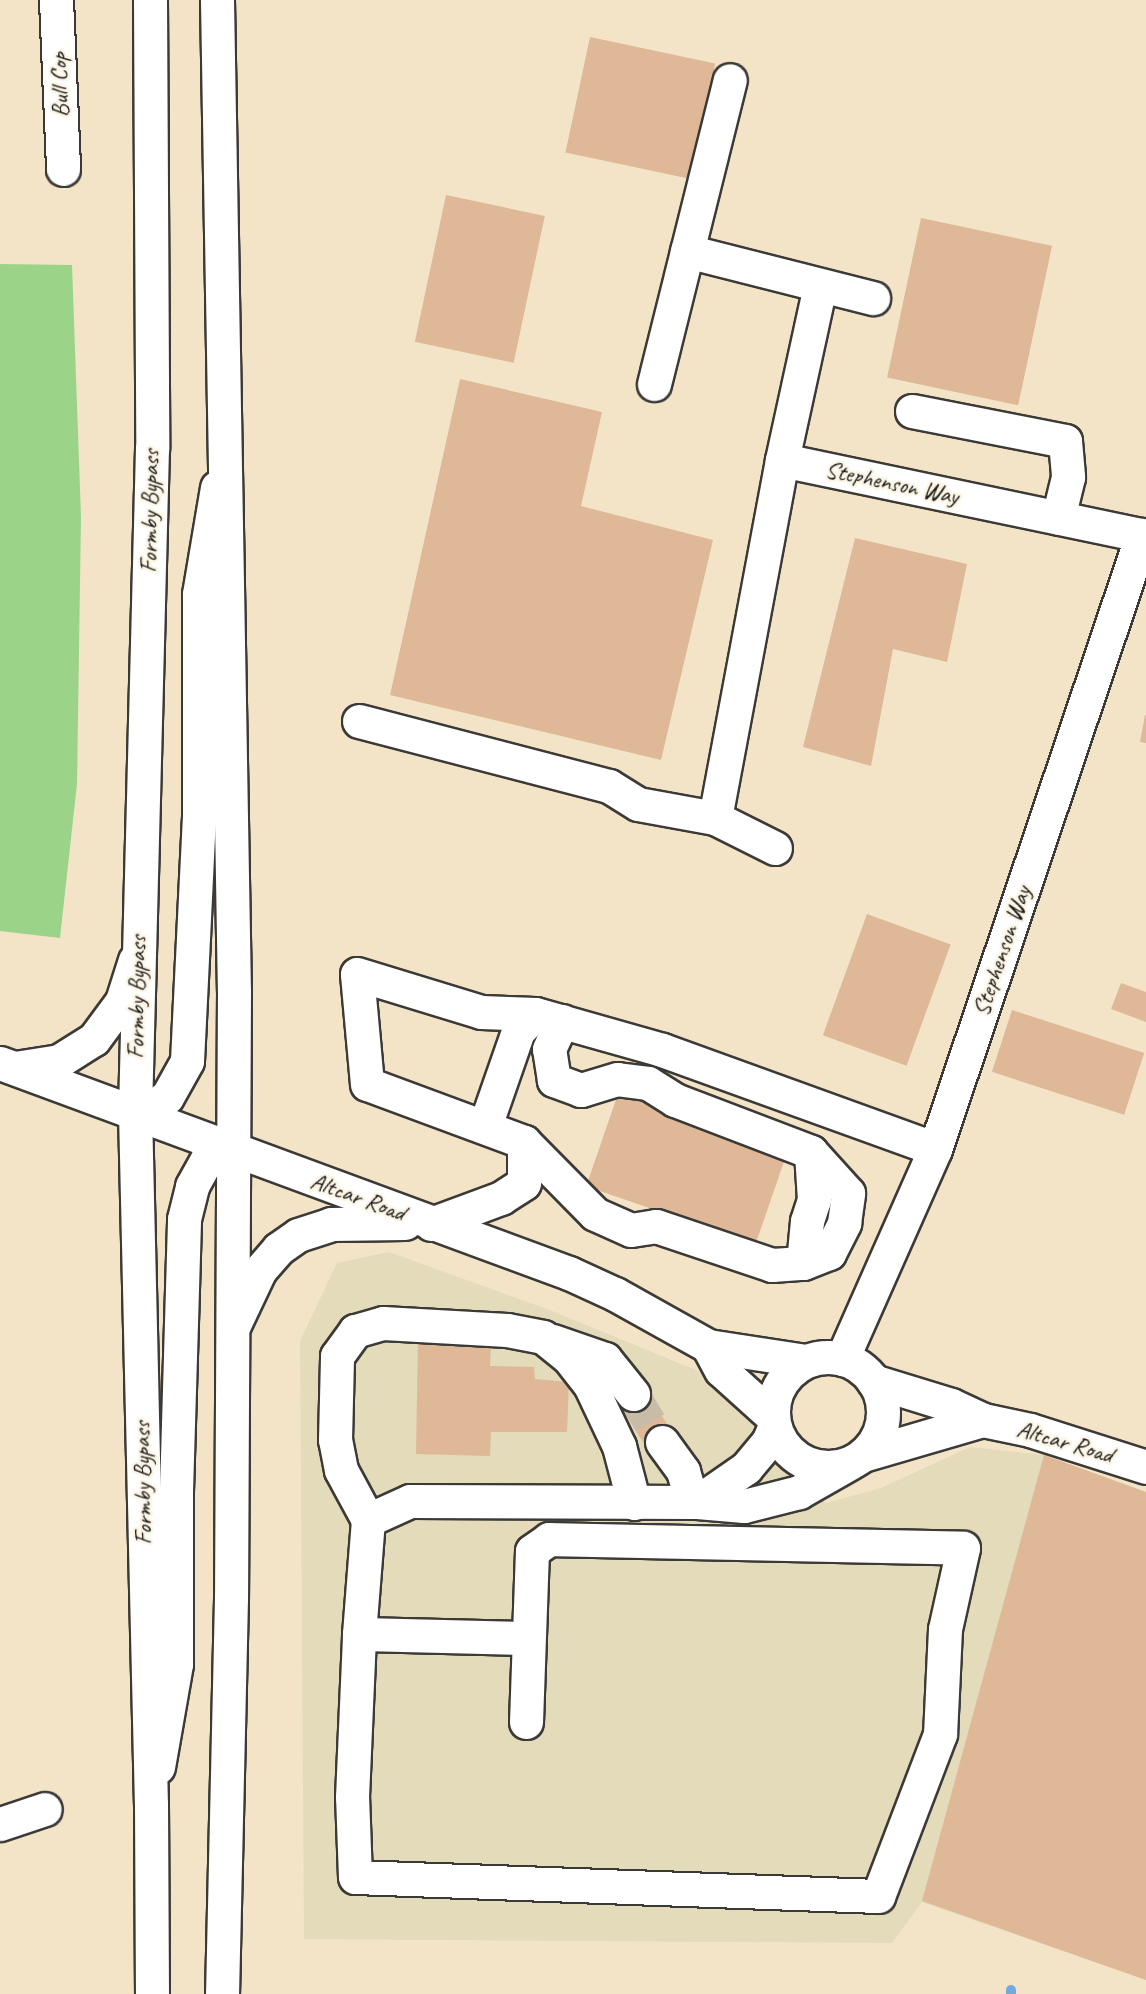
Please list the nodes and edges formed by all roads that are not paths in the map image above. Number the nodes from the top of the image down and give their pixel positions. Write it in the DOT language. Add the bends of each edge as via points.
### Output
graph roads {
  1 [pos="56,0"];
  2 [pos="150,0"];
  3 [pos="217,0"];
  4 [pos="730,80"];
  5 [pos="63,169"];
  6 [pos="687,251"];
  7 [pos="820,286"];
  8 [pos="873,298"];
  9 [pos="654,384"];
  10 [pos="912,411"];
  11 [pos="223,451"];
  12 [pos="782,460"];
  13 [pos="1058,518"];
  14 [pos="1144,536"];
  15 [pos="359,721"];
  16 [pos="715,818"];
  17 [pos="775,848"];
  18 [pos="138,945"];
  19 [pos="538,1022"];
  20 [pos="7,1066"];
  21 [pos="135,1112"];
  22 [pos="485,1126"];
  23 [pos="524,1142"];
  24 [pos="233,1148"];
  25 [pos="935,1149"];
  26 [pos="429,1223"];
  27 [pos="233,1327"];
  28 [pos="543,1337"];
  29 [pos="708,1346"];
  30 [pos="842,1359"];
  31 [pos="806,1361"];
  32 [pos="873,1381"];
  33 [pos="633,1394"];
  34 [pos="983,1420"];
  35 [pos="773,1422"];
  36 [pos="662,1442"];
  37 [pos="855,1459"];
  38 [pos="1146,1467"];
  39 [pos="694,1502"];
  40 [pos="634,1503"];
  41 [pos="368,1520"];
  42 [pos="359,1634"];
  43 [pos="527,1638"];
  44 [pos="526,1722"];
  45 [pos="151,1804"];
  46 [pos="45,1809"];
  47 [pos="0,1824"];
  48 [pos="152,1994"];
  49 [pos="222,1994"];
  1 -- 5 [label="main road, Bull Cop"];
  2 -- 18 [label="main road, Formby Bypass" via="152,448"];
  3 -- 11 [label="main road"];
  4 -- 6 [label="main road"];
  6 -- 7 [label="main road"];
  6 -- 9 [label="main road"];
  7 -- 8 [label="main road"];
  7 -- 12 [label="main road"];
  10 -- 13 [label="main road" via="1065,441 1068,477"];
  11 -- 21 [label="main road" via="199,594 199,818 186,1061 167,1097 146,1111"];
  11 -- 24 [label="main road" via="234,991"];
  12 -- 13 [label="main road, Stephenson Way"];
  12 -- 16 [label="main road"];
  13 -- 14 [label="main road, Stephenson Way"];
  14 -- 25 [label="main road, Stephenson Way"];
  15 -- 16 [label="main road" via="609,786 638,804"];
  16 -- 17 [label="main road"];
  18 -- 20 [label="main road" via="122,1000 94,1039 59,1061"];
  18 -- 21 [label="main road, Formby Bypass"];
  19 -- 22 [label="main road"];
  19 -- 22 [label="main road" via="481,1012 357,974 367,1084"];
  19 -- 23 [label="main road" via="549,1049 554,1080 581,1090 617,1079 648,1083 675,1100 811,1152 814,1200 807,1221 803,1263 772,1265 656,1226 631,1230 595,1214"];
  19 -- 25 [label="main road" via="662,1050"];
  20 -- 21 [label="main road, Altcar Road"];
  21 -- 24 [label="main road, Altcar Road"];
  21 -- 45 [label="main road, Formby Bypass"];
  22 -- 23 [label="main road"];
  23 -- 26 [label="main road" via="524,1183 501,1197"];
  24 -- 26 [label="main road, Altcar Road"];
  24 -- 27 [label="main road"];
  24 -- 45 [label="main road" via="207,1159 192,1186 184,1219 176,1491 177,1664"];
  25 -- 30 [label="main road, Stephenson Way"];
  26 -- 27 [label="main road" via="331,1224 298,1235 278,1249 260,1270"];
  26 -- 29 [label="main road, Altcar Road" via="606,1290"];
  27 -- 49 [label="main road"];
  28 -- 33 [label="main road" via="605,1359"];
  28 -- 40 [label="main road" via="569,1358 590,1385 619,1446"];
  28 -- 41 [label="main road" via="507,1330 384,1323 355,1331 337,1356 335,1440 341,1470"];
  29 -- 31 [label="main road, Altcar Road"];
  29 -- 35 [label="main road" via="721,1370"];
  30 -- 31 [label="main road"];
  30 -- 32 [label="main road" via="860,1367"];
  31 -- 35 [label="main road" via="781,1383"];
  32 -- 34 [label="main road, Altcar Road" via="951,1405"];
  32 -- 37 [label="main road" via="882,1404 881,1428"];
  34 -- 37 [label="main road, Altcar Road"];
  34 -- 38 [label="main road, Altcar Road" via="1030,1430"];
  35 -- 37 [label="main road" via="795,1457 830,1468"];
  35 -- 39 [label="main road" via="763,1449 746,1468"];
  36 -- 39 [label="main road" via="683,1471"];
  37 -- 39 [label="main road" via="781,1499 744,1506"];
  39 -- 40 [label="main road"];
  40 -- 41 [label="main road" via="410,1500"];
  41 -- 42 [label="main road"];
  42 -- 43 [label="main road"];
  42 -- 43 [label="main road" via="352,1797 354,1877 878,1896 940,1734 945,1629 963,1548 549,1539 532,1551"];
  43 -- 44 [label="main road"];
  45 -- 48 [label="main road, Formby Bypass"];
  46 -- 47 [label="main road"];
}
